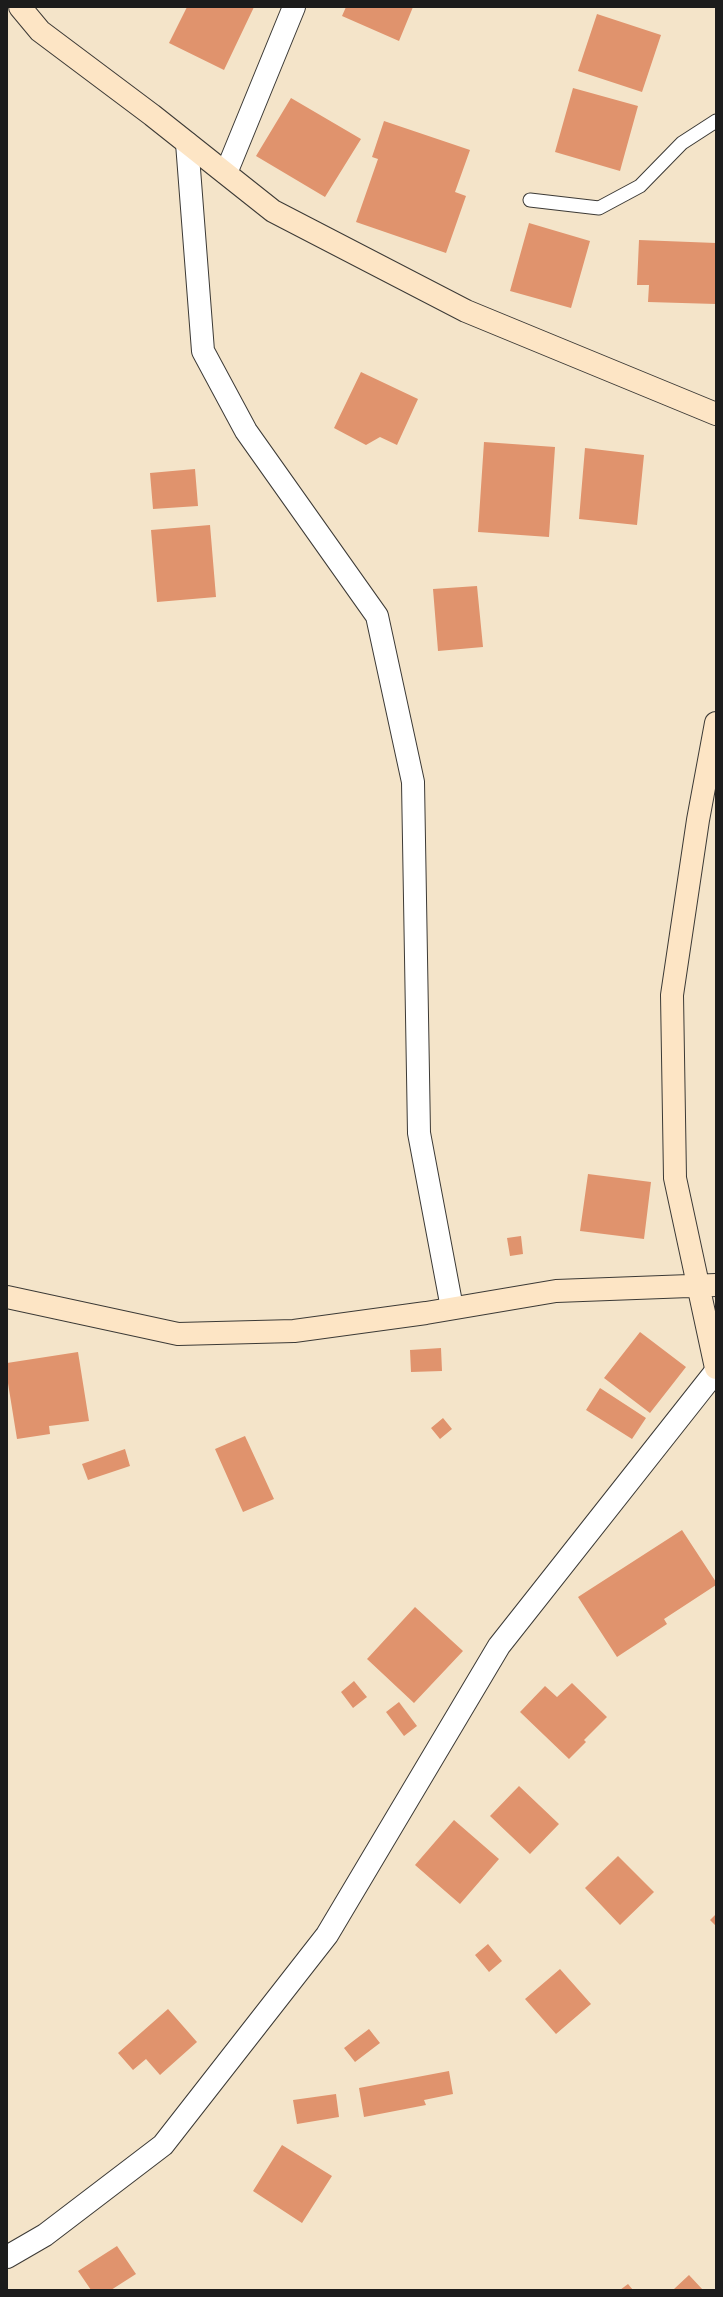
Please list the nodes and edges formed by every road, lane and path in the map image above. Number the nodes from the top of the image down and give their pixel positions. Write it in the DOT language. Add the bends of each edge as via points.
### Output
graph roads {
  1 [pos="20,7"];
  2 [pos="294,7"];
  3 [pos="716,121"];
  4 [pos="187,143"];
  5 [pos="226,173"];
  6 [pos="530,200"];
  7 [pos="716,414"];
  8 [pos="716,723"];
  9 [pos="707,1285"];
  10 [pos="7,1297"];
  11 [pos="452,1308"];
  12 [pos="716,1369"];
  13 [pos="7,2257"];
  1 -- 4 [label="street" via="40,31"];
  2 -- 5 [label="street"];
  3 -- 6 [label="lane" via="682,143 640,186 598,208"];
  4 -- 5 [label="street"];
  4 -- 11 [label="street" via="203,351 246,431 377,616 413,782 419,1133"];
  5 -- 7 [label="street" via="273,211 466,311"];
  8 -- 9 [label="street" via="698,820 672,995 674,1178"];
  9 -- 11 [label="street" via="556,1291"];
  9 -- 12 [label="street"];
  10 -- 11 [label="street" via="178,1334 294,1331"];
  12 -- 13 [label="street" via="499,1646 327,1935 164,2145 45,2235"];
}
